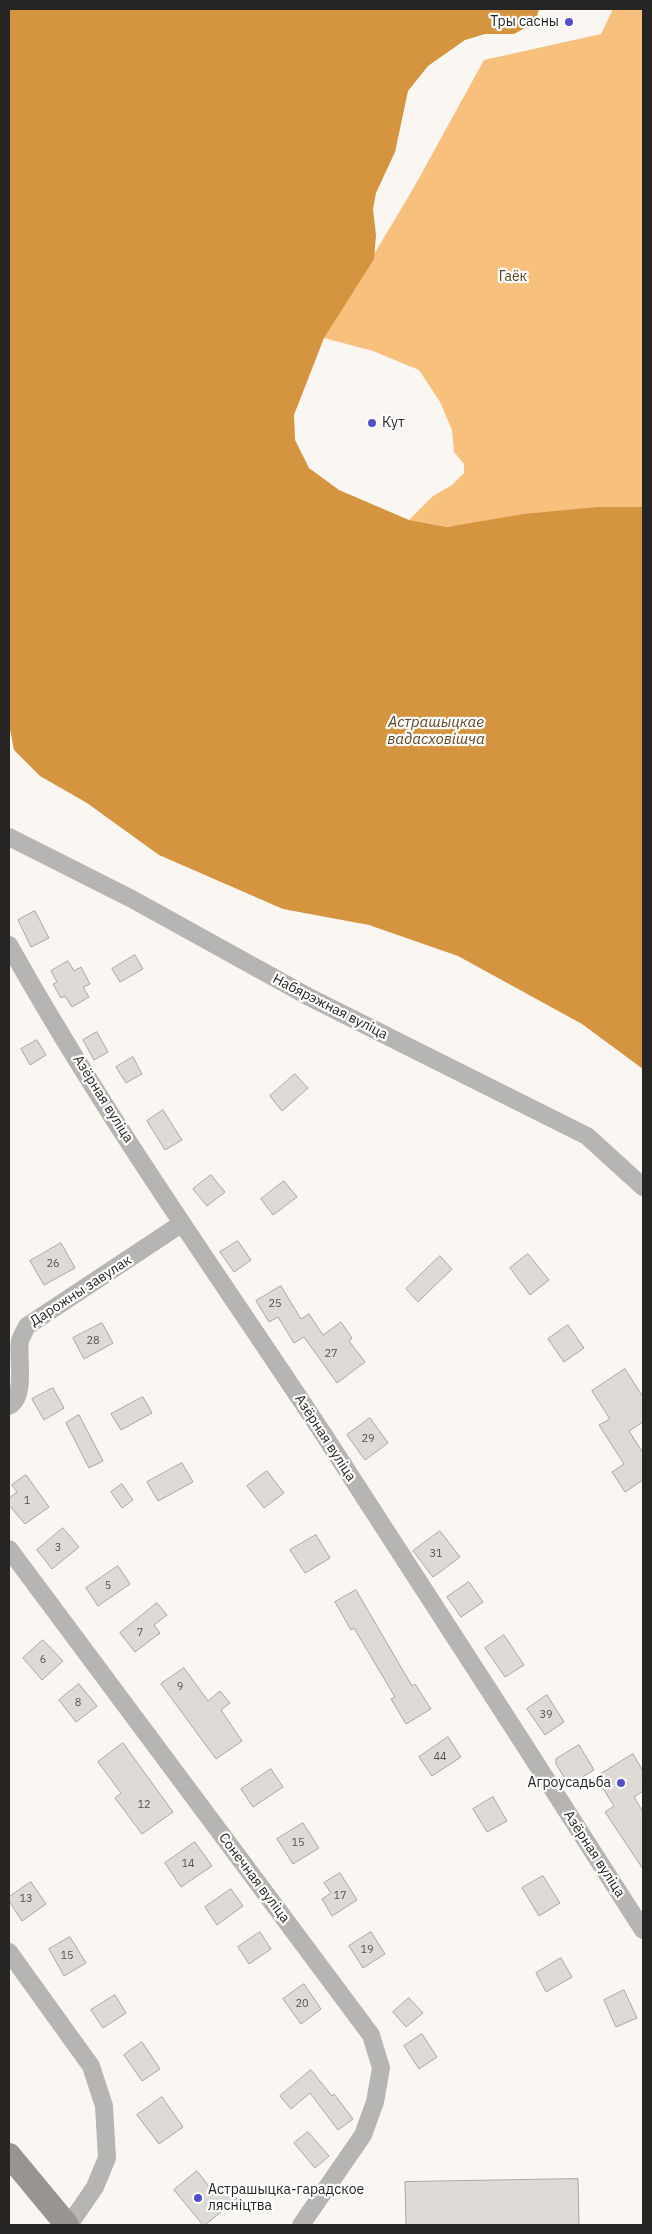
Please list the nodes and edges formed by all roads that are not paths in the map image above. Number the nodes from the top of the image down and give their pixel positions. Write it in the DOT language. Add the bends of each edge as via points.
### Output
graph roads {
  1 [pos="9,837"];
  2 [pos="9,945"];
  3 [pos="643,1188"];
  4 [pos="182,1224"];
  5 [pos="9,1406"];
  6 [pos="9,1549"];
  7 [pos="643,1930"];
  8 [pos="9,1952"];
  9 [pos="9,2155"];
  10 [pos="68,2225"];
  11 [pos="301,2225"];
  1 -- 3 [label="street, Набярэжная вуліца" via="124,895 309,997 586,1136"];
  2 -- 4 [label="street, Азёрная вуліца"];
  4 -- 5 [label="street, Дарожны завулак" via="27,1326 20,1340 20,1388"];
  4 -- 7 [label="street, Азёрная вуліца" via="323,1434"];
  6 -- 11 [label="street, Сонечная вуліца" via="371,2035 381,2068 376,2102 363,2135"];
  8 -- 10 [label="street" via="92,2066 104,2106 107,2158 95,2187"];
  9 -- 10 [label="street"];
}
